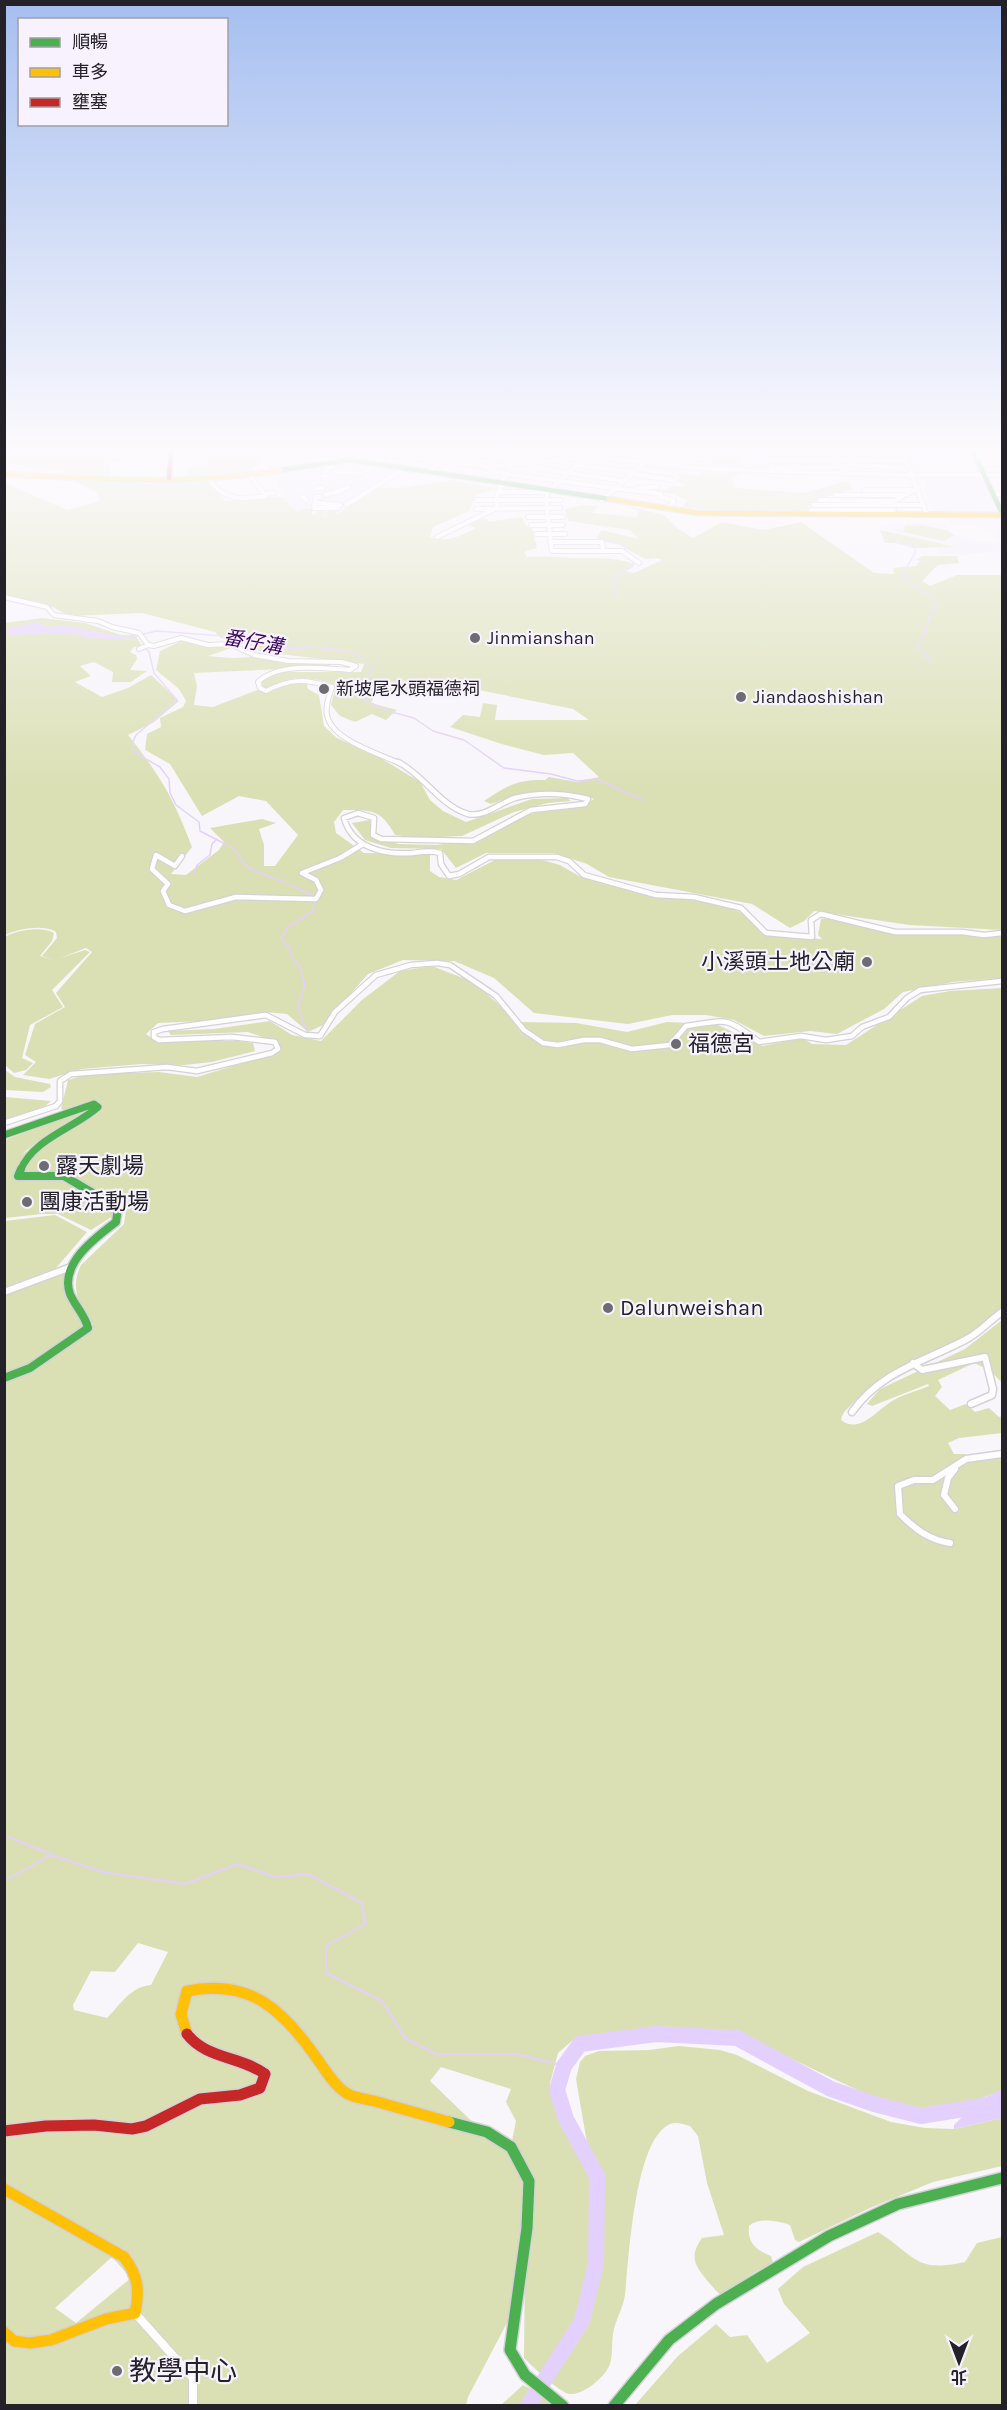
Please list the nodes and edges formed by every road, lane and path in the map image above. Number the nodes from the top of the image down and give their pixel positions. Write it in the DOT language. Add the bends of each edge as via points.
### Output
graph roads {
  1 [pos="4,597"];
  2 [pos="148,645"];
  3 [pos="139,649"];
  4 [pos="363,844"];
  5 [pos="182,856"];
  6 [pos="1002,933"];
  7 [pos="1002,981"];
  8 [pos="4,1123"];
  9 [pos="4,1135"];
  10 [pos="71,1267"];
  11 [pos="4,1292"];
  12 [pos="1002,1312"];
  13 [pos="914,1363"];
  14 [pos="4,1378"];
  15 [pos="971,1404"];
  16 [pos="852,1412"];
  17 [pos="1002,1454"];
  18 [pos="958,1466"];
  19 [pos="955,1509"];
  20 [pos="950,1543"];
  21 [pos="4,2131"];
  22 [pos="1002,2178"];
  23 [pos="4,2188"];
  24 [pos="135,2313"];
  25 [pos="4,2332"];
  26 [pos="193,2406"];
  27 [pos="563,2406"];
  28 [pos="614,2406"];
  1 -- 2 [label="street" via="47,608 54,615 98,621 140,635"];
  2 -- 3 [label="street"];
  2 -- 4 [label="street" via="158,646 181,638 204,645 230,644 254,655 288,661 356,666 350,670 272,672 258,682 266,691 294,680 332,687 326,706 329,721 338,731 411,769 428,787 468,814 540,794 588,799 585,804 531,810 473,840 381,839 373,836 371,816 345,816 345,828"];
  4 -- 5 [label="street" via="302,873 316,880 321,890 316,899 236,897 185,911 170,905 163,891 168,884 152,869 156,855 175,866"];
  4 -- 6 [label="street" via="388,853 435,850 440,852 441,864 449,876 489,857 557,857 569,861 584,875 656,896 702,898 741,908 766,933 812,937 811,920 821,914 895,932"];
  7 -- 8 [label="street" via="917,991 904,998 887,1019 838,1039 801,1036 759,1042 725,1020 686,1026 670,1045 632,1049 600,1040 558,1046 543,1043 524,1030 496,996 467,975 444,963 411,965 376,975 335,1012 320,1036 297,1033 278,1018 266,1015 163,1029 154,1032 154,1037 266,1041 274,1042 278,1049 197,1071 167,1067 71,1074 60,1081 60,1101 56,1106"];
  9 -- 10 [label="street" via="84,1106 98,1107 85,1119 35,1147 18,1173 20,1177 64,1176 118,1208 116,1221 96,1237"];
  10 -- 11 [label="street"];
  10 -- 14 [label="street" via="69,1290 88,1328 30,1368"];
  12 -- 13 [label="street" via="967,1340"];
  13 -- 15 [label="street" via="922,1370 985,1357 992,1395"];
  13 -- 16 [label="street" via="873,1385"];
  17 -- 18 [label="street" via="966,1459"];
  18 -- 19 [label="street" via="948,1478 945,1495"];
  18 -- 20 [label="street" via="933,1480 914,1480 898,1486 900,1514 935,1542"];
  21 -- 27 [label="street" via="94,2125 132,2129 200,2099 240,2095 260,2088 265,2074 258,2065 198,2049 182,2025 182,2002 187,1991 234,1989 256,1998 277,2009 334,2083 347,2094 487,2132 512,2147 529,2181 527,2228 510,2350 512,2362"];
  22 -- 28 [label="street" via="898,2204 829,2236 716,2304 669,2340"];
  23 -- 24 [label="street" via="124,2257 138,2275"];
  24 -- 25 [label="street" via="106,2319 51,2340 14,2341"];
  24 -- 26 [label="street" via="193,2378"];
}
